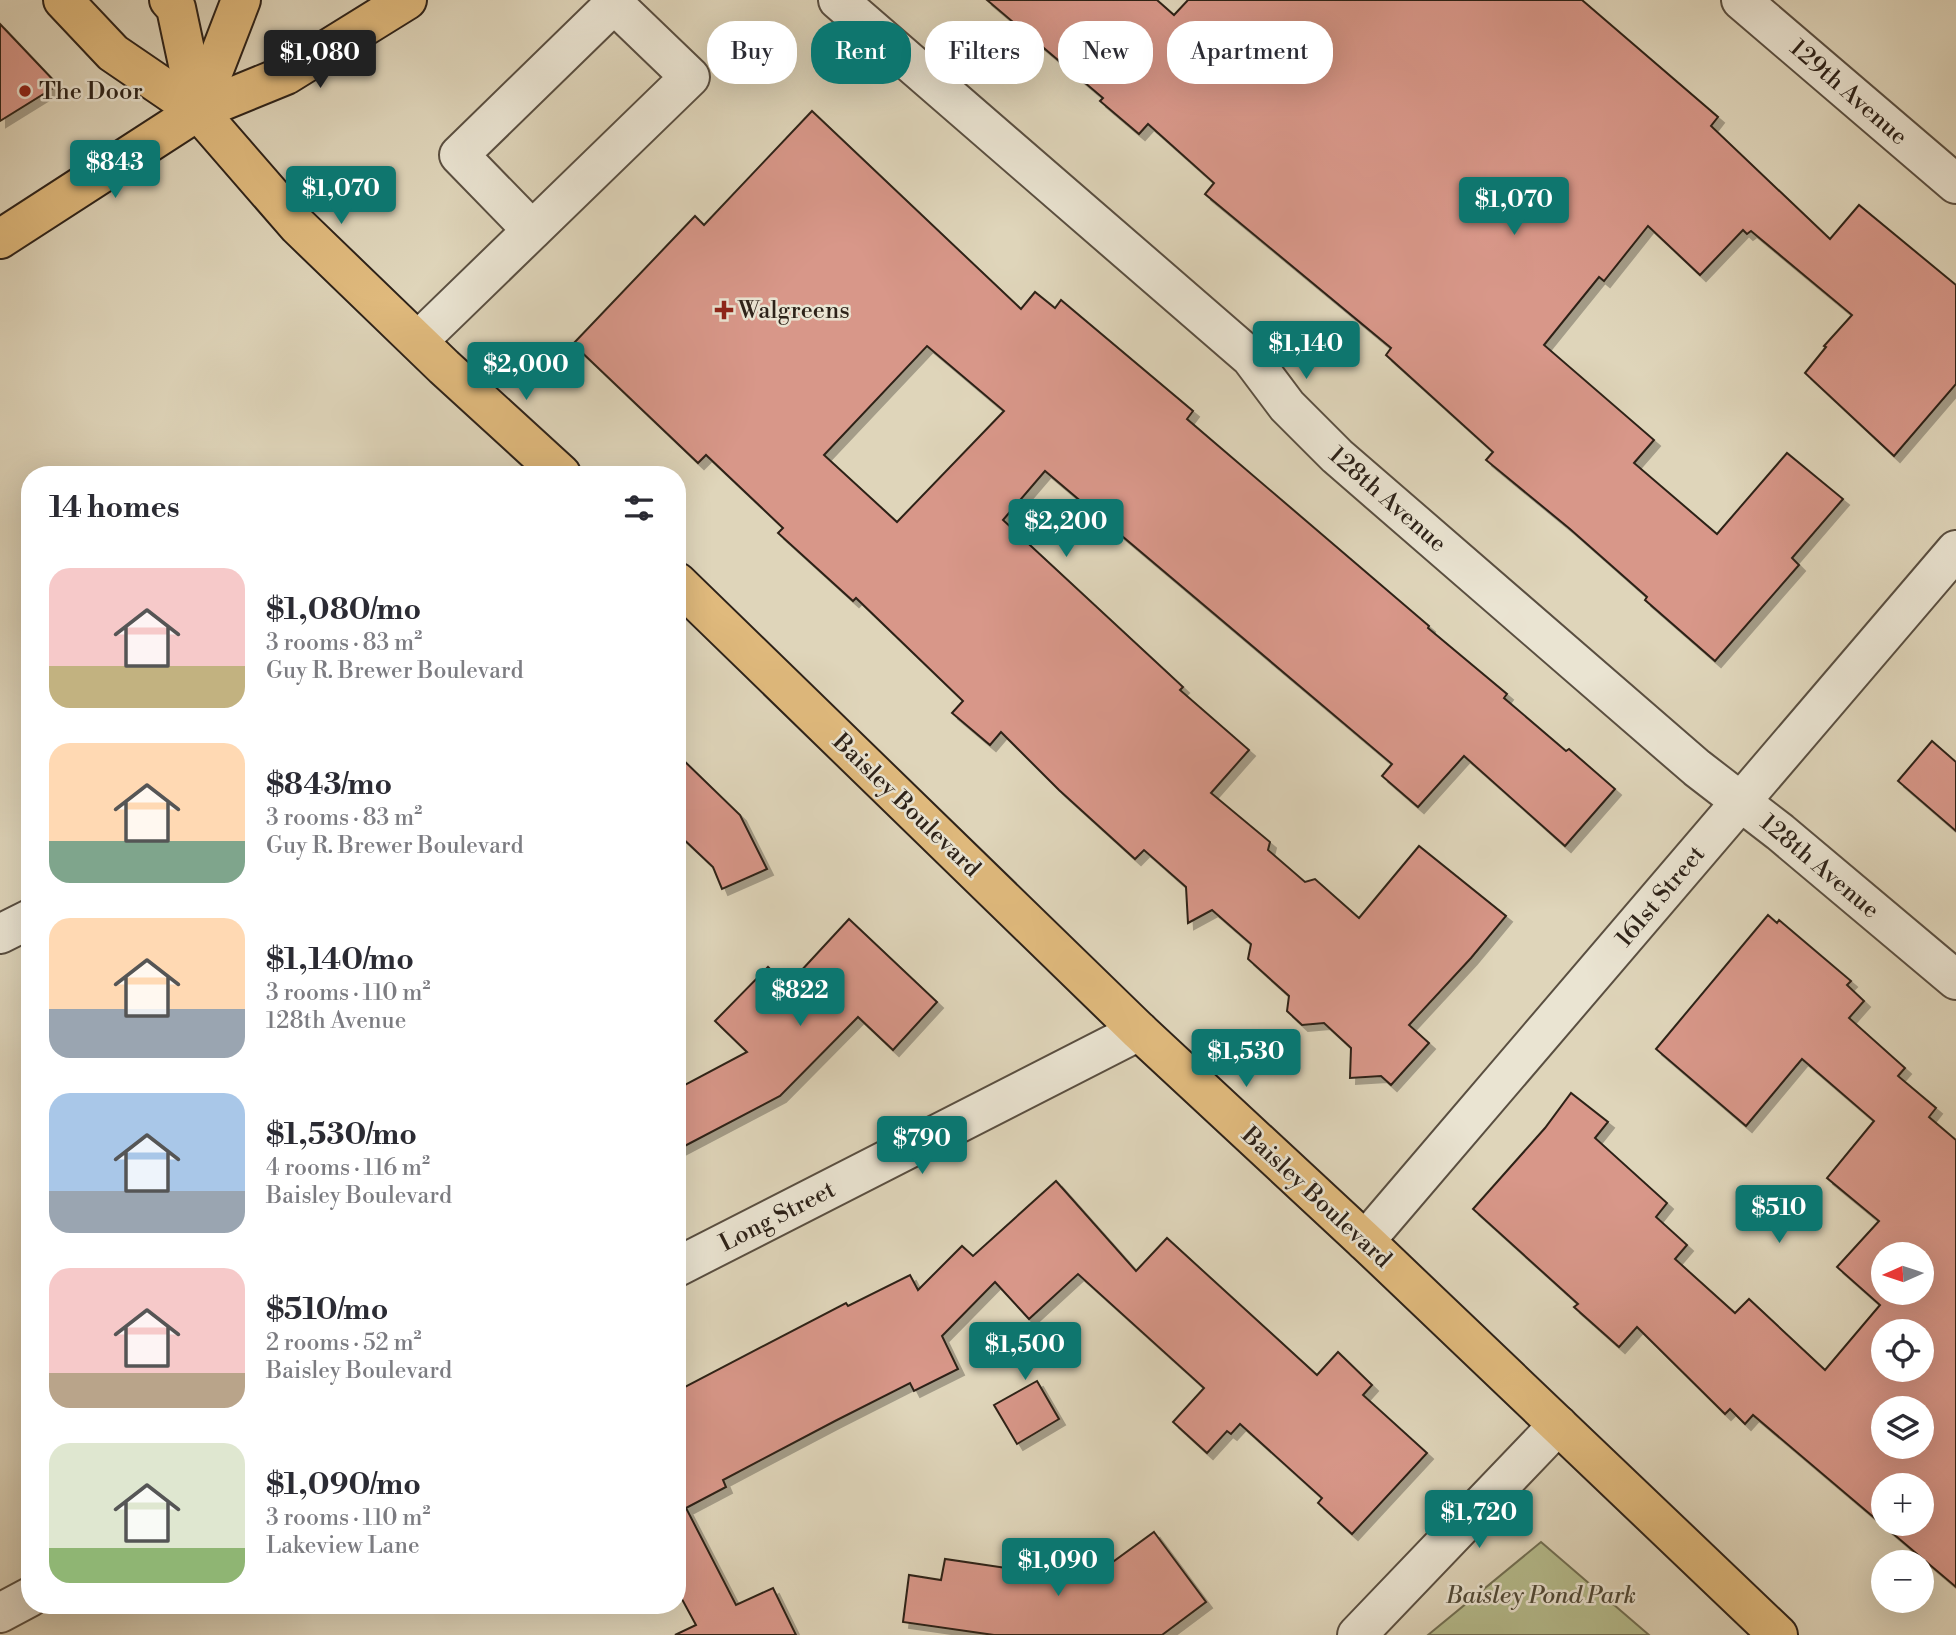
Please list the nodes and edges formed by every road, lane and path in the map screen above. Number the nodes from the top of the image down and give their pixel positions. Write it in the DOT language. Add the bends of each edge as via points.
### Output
graph roads {
  1 [pos="63,0"];
  2 [pos="169,0"];
  3 [pos="241,0"];
  4 [pos="407,0"];
  5 [pos="838,0"];
  6 [pos="1741,0"];
  7 [pos="612,2"];
  8 [pos="198,111"];
  9 [pos="1956,184"];
  10 [pos="532,230"];
  11 [pos="0,239"];
  12 [pos="418,341"];
  13 [pos="552,466"];
  14 [pos="1956,550"];
  15 [pos="686,595"];
  16 [pos="1741,802"];
  17 [pos="21,924"];
  18 [pos="0,934"];
  19 [pos="1956,980"];
  20 [pos="1139,1031"];
  21 [pos="1364,1241"];
  22 [pos="686,1262"];
  23 [pos="1558,1424"];
  24 [pos="21,1602"];
  25 [pos="0,1613"];
  26 [pos="1357,1635"];
  27 [pos="1778,1635"];
  1 -- 8 [label="main road" via="113,53"];
  2 -- 8 [label="main road" via="176,8"];
  3 -- 8 [label="main road"];
  4 -- 8 [label="main road" via="286,75"];
  5 -- 16 [label="street, 128th Avenue" via="1251,358 1287,406 1337,456"];
  6 -- 9 [label="street, 129th Avenue"];
  7 -- 10 [label="street" via="459,155"];
  7 -- 10 [label="street" via="690,77"];
  8 -- 11 [label="main road"];
  8 -- 12 [label="main road" via="299,226"];
  10 -- 12 [label="street"];
  12 -- 13 [label="main road"];
  14 -- 16 [label="street, 161st Street"];
  15 -- 20 [label="main road, Baisley Boulevard"];
  16 -- 19 [label="street, 128th Avenue"];
  16 -- 21 [label="street, 161st Street"];
  17 -- 18 [label="street"];
  20 -- 21 [label="main road, Baisley Boulevard"];
  20 -- 22 [label="street, Long Street"];
  21 -- 23 [label="main road, Baisley Boulevard"];
  23 -- 26 [label="street"];
  23 -- 27 [label="main road, Baisley Boulevard"];
  24 -- 25 [label="street"];
}
